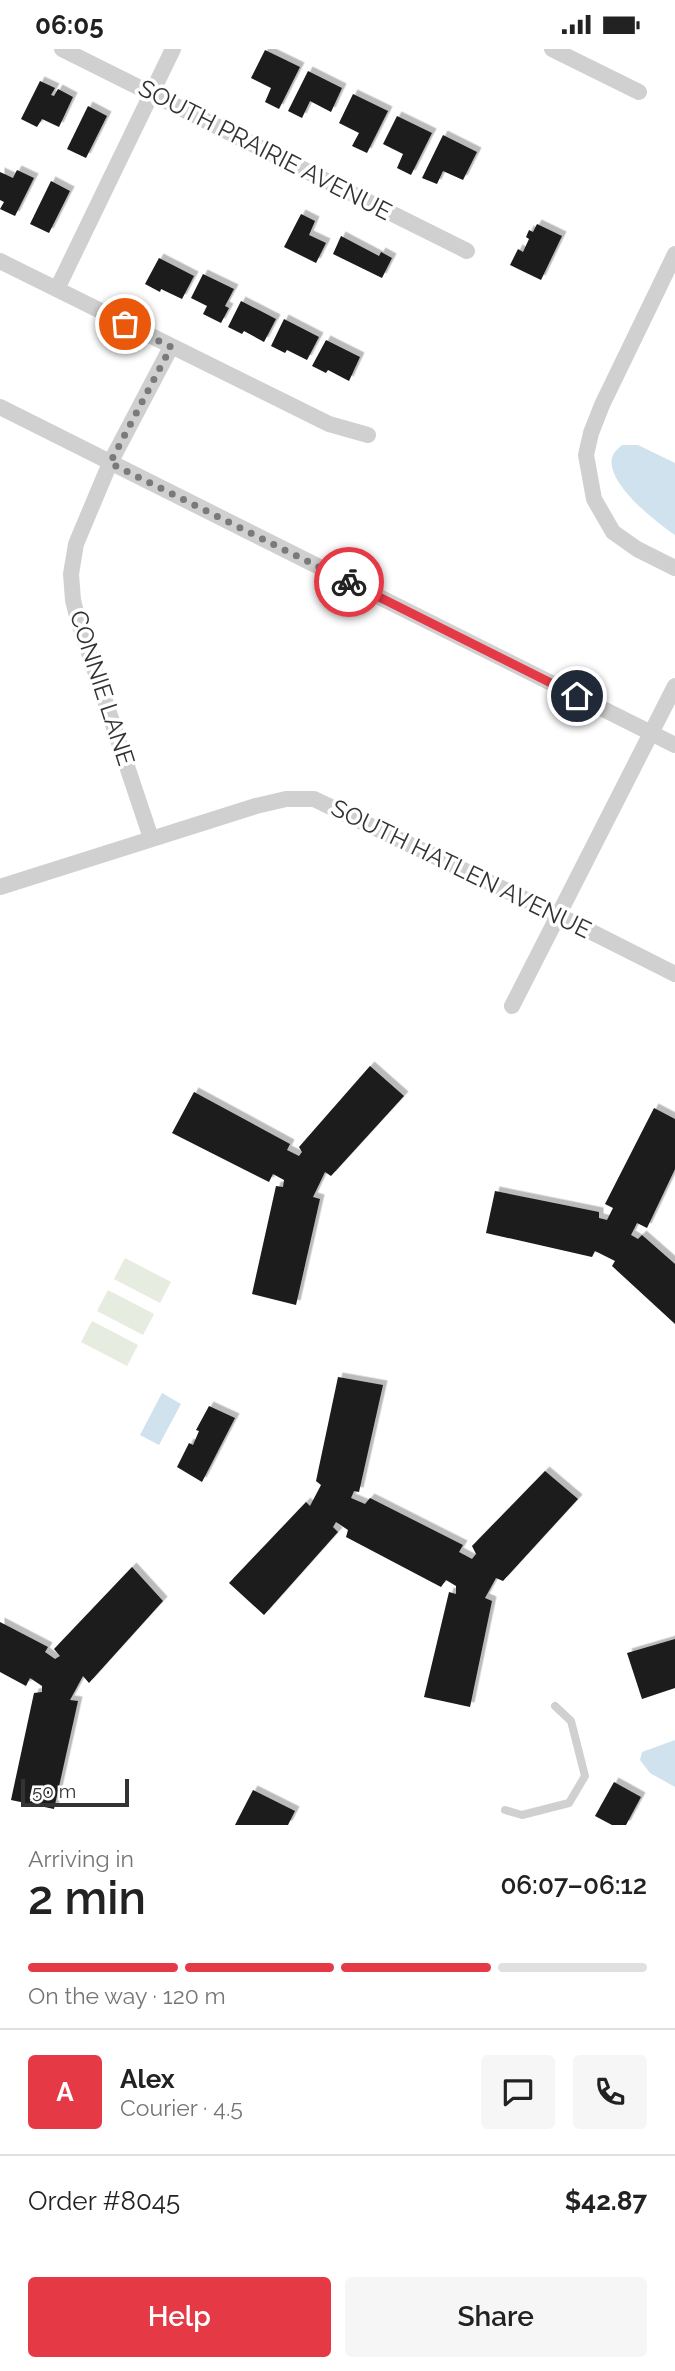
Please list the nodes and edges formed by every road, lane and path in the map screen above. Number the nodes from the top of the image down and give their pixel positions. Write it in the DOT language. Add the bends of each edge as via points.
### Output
graph roads {
  1 [pos="62,49"];
  2 [pos="173,49"];
  3 [pos="552,49"];
  4 [pos="639,92"];
  5 [pos="151,93"];
  6 [pos="467,251"];
  7 [pos="675,254"];
  8 [pos="0,261"];
  9 [pos="57,289"];
  10 [pos="171,347"];
  11 [pos="0,407"];
  12 [pos="368,435"];
  13 [pos="110,463"];
  14 [pos="675,568"];
  15 [pos="675,686"];
  16 [pos="651,733"];
  17 [pos="675,745"];
  18 [pos="151,838"];
  19 [pos="0,887"];
  20 [pos="558,915"];
  21 [pos="675,974"];
  22 [pos="512,1006"];
  23 [pos="555,1706"];
  24 [pos="505,1809"];
  1 -- 5 [label="street, SOUTH PRAIRIE AVENUE"];
  2 -- 5 [label="street"];
  3 -- 4 [label="street"];
  5 -- 6 [label="street, SOUTH PRAIRIE AVENUE"];
  5 -- 9 [label="street"];
  7 -- 14 [label="street" via="601,405 586,455 594,499 613,532"];
  8 -- 9 [label="street"];
  9 -- 10 [label="street"];
  10 -- 12 [label="street" via="329,424"];
  10 -- 13 [label="street, CONNIE LANE"];
  11 -- 13 [label="street"];
  13 -- 16 [label="street"];
  13 -- 18 [label="street, CONNIE LANE" via="76,544 73,600"];
  15 -- 16 [label="street"];
  16 -- 17 [label="street"];
  16 -- 20 [label="street"];
  18 -- 19 [label="street, SOUTH HATLEN AVENUE"];
  18 -- 20 [label="street, SOUTH HATLEN AVENUE" via="286,799 314,799"];
  20 -- 21 [label="street, SOUTH HATLEN AVENUE"];
  20 -- 22 [label="street"];
  23 -- 24 [label="lane" via="570,1721 584,1776 569,1804 523,1815"];
}
